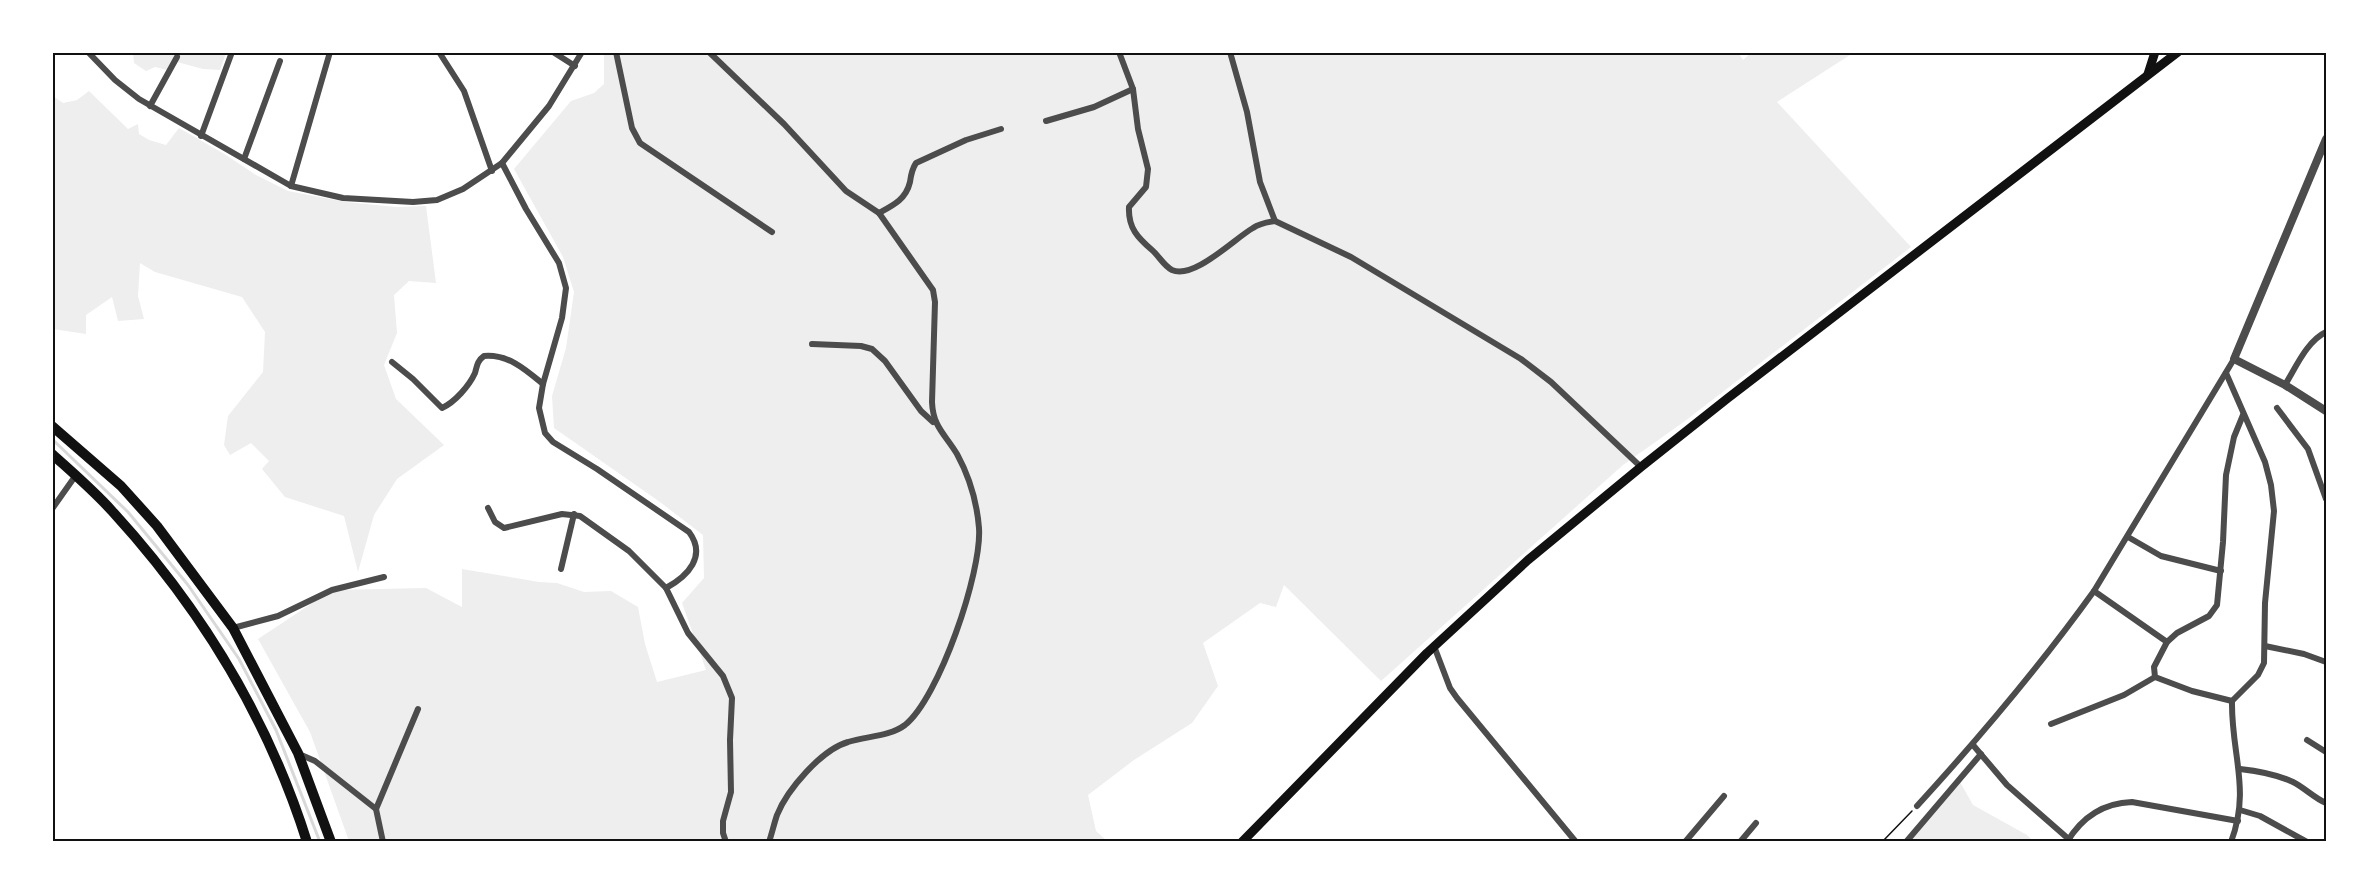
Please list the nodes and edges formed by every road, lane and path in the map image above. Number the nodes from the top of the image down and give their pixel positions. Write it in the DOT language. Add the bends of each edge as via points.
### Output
graph roads {
  1 [pos="88,52"];
  2 [pos="232,52"];
  3 [pos="330,52"];
  4 [pos="439,52"];
  5 [pos="553,52"];
  6 [pos="582,52"];
  7 [pos="616,52"];
  8 [pos="709,52"];
  9 [pos="1119,52"];
  10 [pos="1230,52"];
  11 [pos="2155,52"];
  12 [pos="2178,52"];
  13 [pos="177,57"];
  14 [pos="280,61"];
  15 [pos="575,66"];
  16 [pos="2148,74"];
  17 [pos="1133,89"];
  18 [pos="150,106"];
  19 [pos="1046,121"];
  20 [pos="1001,129"];
  21 [pos="201,136"];
  22 [pos="2326,139"];
  23 [pos="244,159"];
  24 [pos="502,163"];
  25 [pos="492,171"];
  26 [pos="291,186"];
  27 [pos="879,213"];
  28 [pos="1275,221"];
  29 [pos="772,232"];
  30 [pos="2326,332"];
  31 [pos="812,344"];
  32 [pos="2234,359"];
  33 [pos="392,362"];
  34 [pos="2226,373"];
  35 [pos="543,384"];
  36 [pos="2285,385"];
  37 [pos="2277,408"];
  38 [pos="2326,411"];
  39 [pos="2243,415"];
  40 [pos="936,424"];
  41 [pos="52,426"];
  42 [pos="52,454"];
  43 [pos="1641,467"];
  44 [pos="76,475"];
  45 [pos="2326,499"];
  46 [pos="52,508"];
  47 [pos="488,508"];
  48 [pos="574,514"];
  49 [pos="2128,537"];
  50 [pos="561,569"];
  51 [pos="2221,571"];
  52 [pos="384,577"];
  53 [pos="666,588"];
  54 [pos="2094,591"];
  55 [pos="233,628"];
  56 [pos="2167,642"];
  57 [pos="1434,646"];
  58 [pos="2265,646"];
  59 [pos="2326,661"];
  60 [pos="2155,677"];
  61 [pos="2232,701"];
  62 [pos="418,709"];
  63 [pos="2051,724"];
  64 [pos="2307,740"];
  65 [pos="1973,745"];
  66 [pos="2326,752"];
  67 [pos="298,753"];
  68 [pos="1981,754"];
  69 [pos="2240,769"];
  70 [pos="1724,796"];
  71 [pos="2326,803"];
  72 [pos="1917,806"];
  73 [pos="376,809"];
  74 [pos="2240,810"];
  75 [pos="2238,821"];
  76 [pos="1756,823"];
  77 [pos="2069,840"];
  78 [pos="307,842"];
  79 [pos="331,842"];
  80 [pos="382,842"];
  81 [pos="726,842"];
  82 [pos="769,842"];
  83 [pos="1242,842"];
  84 [pos="1576,842"];
  85 [pos="1685,842"];
  86 [pos="1740,842"];
  87 [pos="1882,842"];
  88 [pos="1906,842"];
  89 [pos="2231,842"];
  90 [pos="2307,842"];
  1 -- 18 [label="street" via="115,80"];
  2 -- 21 [label="street"];
  3 -- 26 [label="street"];
  4 -- 25 [label="street" via="464,90"];
  5 -- 15 [label="street"];
  6 -- 15 [label="street"];
  7 -- 29 [label="street" via="632,128 640,143"];
  8 -- 27 [label="street" via="846,191"];
  9 -- 17 [label="street"];
  10 -- 28 [label="street" via="1247,112 1260,182"];
  11 -- 16 [label="main road"];
  12 -- 16 [label="main road"];
  13 -- 18 [label="street"];
  14 -- 23 [label="street"];
  15 -- 24 [label="street" via="549,106"];
  16 -- 43 [label="main road"];
  17 -- 19 [label="street" via="1094,107"];
  17 -- 28 [label="street" via="1148,174 1146,187 1129,207 1130,225 1168,267 1183,272 1193,268 1254,227"];
  18 -- 21 [label="street"];
  20 -- 27 [label="street" via="916,163 902,199"];
  21 -- 23 [label="street"];
  22 -- 32 [label="street"];
  23 -- 26 [label="street"];
  24 -- 25 [label="street"];
  24 -- 35 [label="street" via="559,262 566,288 562,318"];
  25 -- 26 [label="street" via="437,200 413,202 343,198"];
  27 -- 40 [label="street" via="935,296 932,402"];
  28 -- 43 [label="street" via="1351,257 1521,359"];
  30 -- 36 [label="street" via="2309,346"];
  31 -- 40 [label="street" via="872,349"];
  32 -- 34 [label="street"];
  32 -- 36 [label="street"];
  33 -- 35 [label="street" via="442,408 467,386 484,356 520,365"];
  34 -- 39 [label="street"];
  34 -- 49 [label="street"];
  35 -- 53 [label="street" via="539,408 549,438 692,535 696,557 684,574"];
  36 -- 38 [label="street"];
  37 -- 45 [label="street" via="2308,449"];
  39 -- 51 [label="street" via="2226,475"];
  39 -- 58 [label="street" via="2265,462 2274,511"];
  40 -- 82 [label="street" via="968,476 979,528 977,559 957,629 927,700 917,712 899,728 848,742 823,754 786,799"];
  41 -- 55 [label="highway" via="121,486 157,526"];
  42 -- 44 [label="highway"];
  43 -- 57 [label="main road" via="1528,560"];
  44 -- 46 [label="street"];
  44 -- 78 [label="highway" via="144,548 216,645 273,753"];
  47 -- 48 [label="street" via="501,527 562,513"];
  48 -- 50 [label="street"];
  48 -- 53 [label="street" via="613,537"];
  49 -- 51 [label="street" via="2161,556"];
  49 -- 54 [label="street"];
  51 -- 56 [label="street" via="2217,605 2212,612"];
  52 -- 55 [label="street" via="332,590 278,616"];
  53 -- 81 [label="street" via="688,633 723,676 732,698 731,792 722,831"];
  54 -- 56 [label="street"];
  54 -- 65 [label="street"];
  55 -- 67 [label="highway"];
  56 -- 60 [label="street" via="2156,660"];
  57 -- 83 [label="main road"];
  57 -- 84 [label="street" via="1457,698"];
  58 -- 59 [label="street"];
  58 -- 61 [label="street" via="2264,663 2258,675"];
  60 -- 61 [label="street"];
  60 -- 63 [label="street" via="2124,695"];
  61 -- 69 [label="street"];
  62 -- 73 [label="street"];
  64 -- 66 [label="street"];
  65 -- 68 [label="street"];
  65 -- 72 [label="street"];
  67 -- 73 [label="street" via="315,761"];
  67 -- 79 [label="highway"];
  68 -- 77 [label="street" via="2007,785"];
  68 -- 88 [label="street"];
  69 -- 71 [label="street" via="2294,783"];
  69 -- 74 [label="street"];
  70 -- 85 [label="street"];
  72 -- 87 [label="path"];
  73 -- 80 [label="street"];
  74 -- 75 [label="street"];
  74 -- 90 [label="street" via="2260,816"];
  75 -- 77 [label="street" via="2132,802 2109,804 2091,815"];
  75 -- 89 [label="street"];
  76 -- 86 [label="street"];
}
